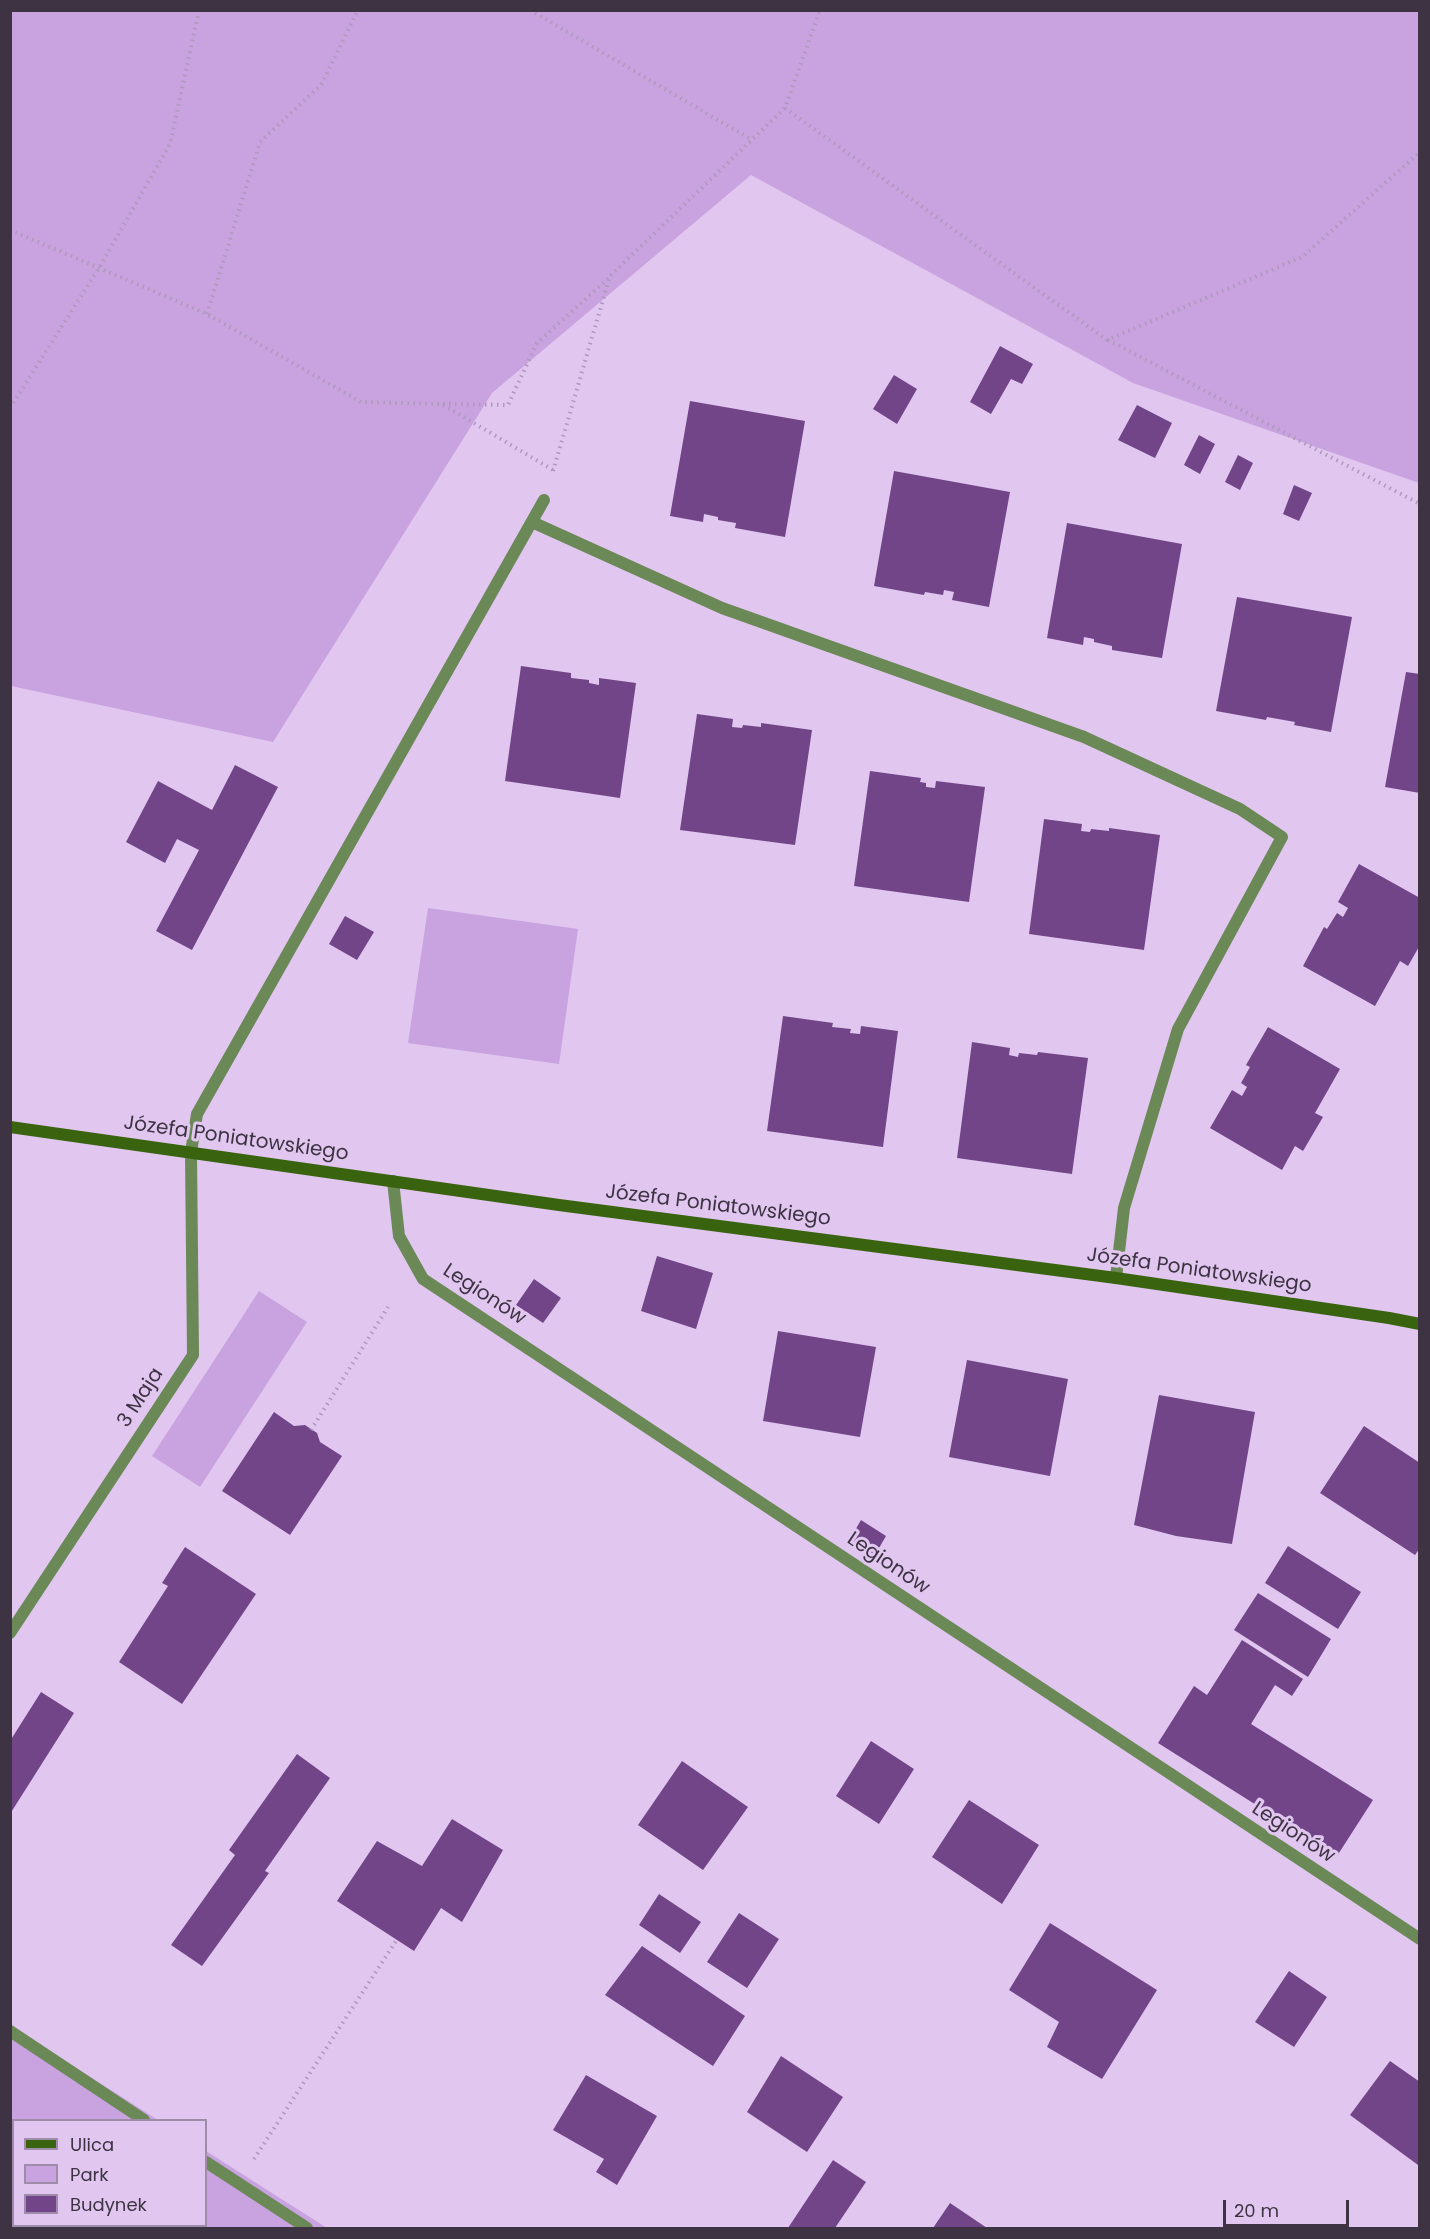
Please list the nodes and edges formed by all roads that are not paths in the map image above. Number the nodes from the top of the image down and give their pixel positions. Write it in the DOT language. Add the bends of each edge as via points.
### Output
graph roads {
  1 [pos="544,500"];
  2 [pos="532,522"];
  3 [pos="10,1127"];
  4 [pos="191,1152"];
  5 [pos="393,1181"];
  6 [pos="1116,1278"];
  7 [pos="1419,1324"];
  8 [pos="10,1633"];
  9 [pos="1419,1939"];
  10 [pos="10,2031"];
  11 [pos="141,2119"];
  12 [pos="207,2163"];
  13 [pos="307,2229"];
  1 -- 2 [label="street, 3 Maja"];
  2 -- 4 [label="street, 3 Maja" via="197,1114"];
  2 -- 6 [label="street" via="722,608 1084,737 1240,809 1282,837 1178,1029 1124,1208"];
  3 -- 4 [label="street, Józefa Poniatowskiego"];
  4 -- 5 [label="street, Józefa Poniatowskiego"];
  4 -- 8 [label="street, 3 Maja" via="193,1355"];
  5 -- 6 [label="street, Józefa Poniatowskiego"];
  5 -- 9 [label="street, Legionów" via="399,1236 423,1279"];
  6 -- 7 [label="street, Józefa Poniatowskiego"];
  10 -- 11 [label="street"];
  12 -- 13 [label="street"];
}
